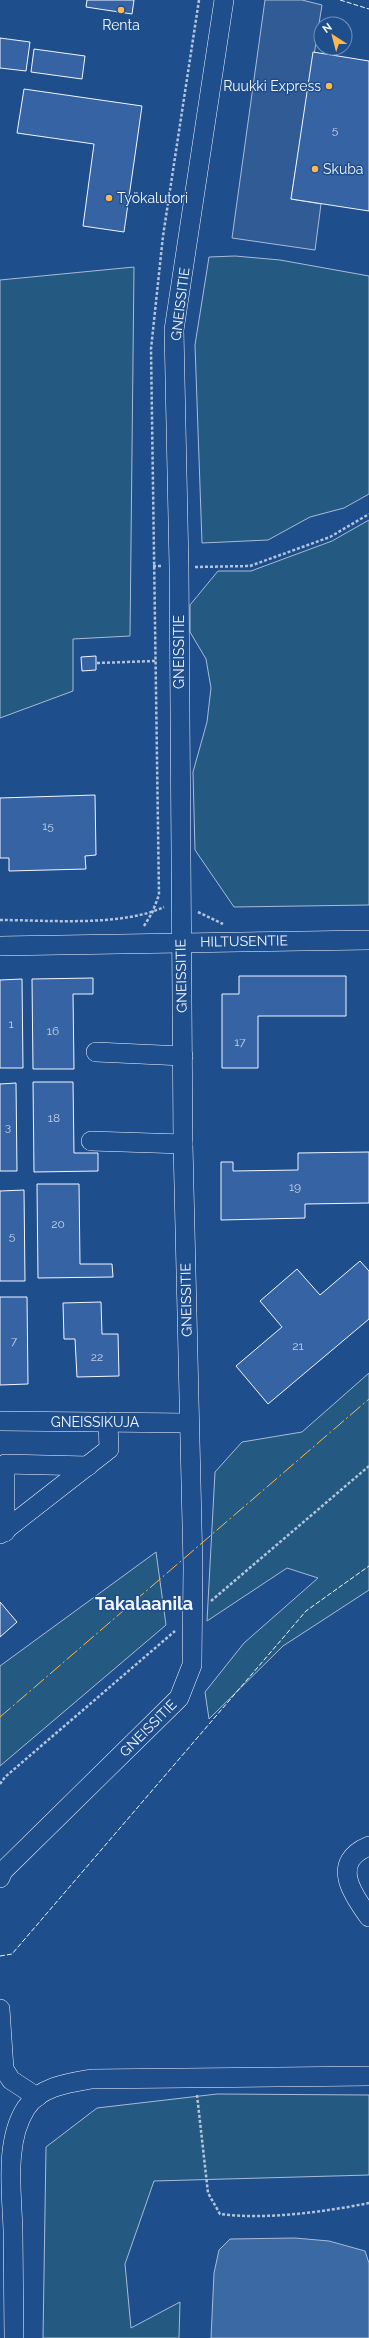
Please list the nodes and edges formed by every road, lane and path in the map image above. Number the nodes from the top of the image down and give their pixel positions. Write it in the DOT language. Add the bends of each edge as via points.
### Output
graph roads {
  1 [pos="224,0"];
  2 [pos="369,514"];
  3 [pos="153,566"];
  4 [pos="179,567"];
  5 [pos="155,661"];
  6 [pos="97,663"];
  7 [pos="369,940"];
  8 [pos="181,942"];
  9 [pos="0,946"];
  10 [pos="96,1052"];
  11 [pos="182,1056"];
  12 [pos="91,1141"];
  13 [pos="183,1144"];
  14 [pos="0,1421"];
  15 [pos="108,1422"];
  16 [pos="189,1422"];
  17 [pos="88,1466"];
  18 [pos="369,1466"];
  19 [pos="2,1533"];
  20 [pos="235,1580"];
  21 [pos="140,1661"];
  22 [pos="0,1784"];
  23 [pos="369,1846"];
  24 [pos="0,1878"];
  25 [pos="369,1917"];
  26 [pos="0,2009"];
  27 [pos="369,2076"];
  28 [pos="196,2078"];
  29 [pos="37,2097"];
  30 [pos="369,2203"];
  31 [pos="14,2338"];
  1 -- 4 [label="street, GNEISSITIE" via="174,330"];
  2 -- 4 [label="path" via="330,537 250,566"];
  3 -- 4 [label="path"];
  4 -- 8 [label="street, GNEISSITIE"];
  5 -- 6 [label="path"];
  7 -- 8 [label="street, HILTUSENTIE"];
  8 -- 9 [label="street, HILTUSENTIE"];
  8 -- 11 [label="street, GNEISSITIE"];
  10 -- 11 [label="street"];
  11 -- 13 [label="street, GNEISSITIE"];
  12 -- 13 [label="street"];
  13 -- 16 [label="street, GNEISSITIE"];
  14 -- 15 [label="street, GNEISSIKUJA"];
  15 -- 16 [label="street, GNEISSIKUJA"];
  15 -- 17 [label="street" via="109,1449"];
  16 -- 24 [label="street, GNEISSITIE" via="193,1567 192,1665 179,1698 3,1871"];
  17 -- 19 [label="street"];
  17 -- 19 [label="street" via="5,1464"];
  18 -- 20 [label="path"];
  21 -- 22 [label="path"];
  23 -- 25 [label="street" via="350,1859 346,1874 351,1893"];
  26 -- 29 [label="street" via="4,2069 11,2080"];
  27 -- 28 [label="street"];
  28 -- 29 [label="street" via="90,2079 65,2083"];
  28 -- 30 [label="path" via="208,2193 220,2214 239,2216 336,2209"];
  29 -- 31 [label="street" via="20,2119 13,2150"];
}
